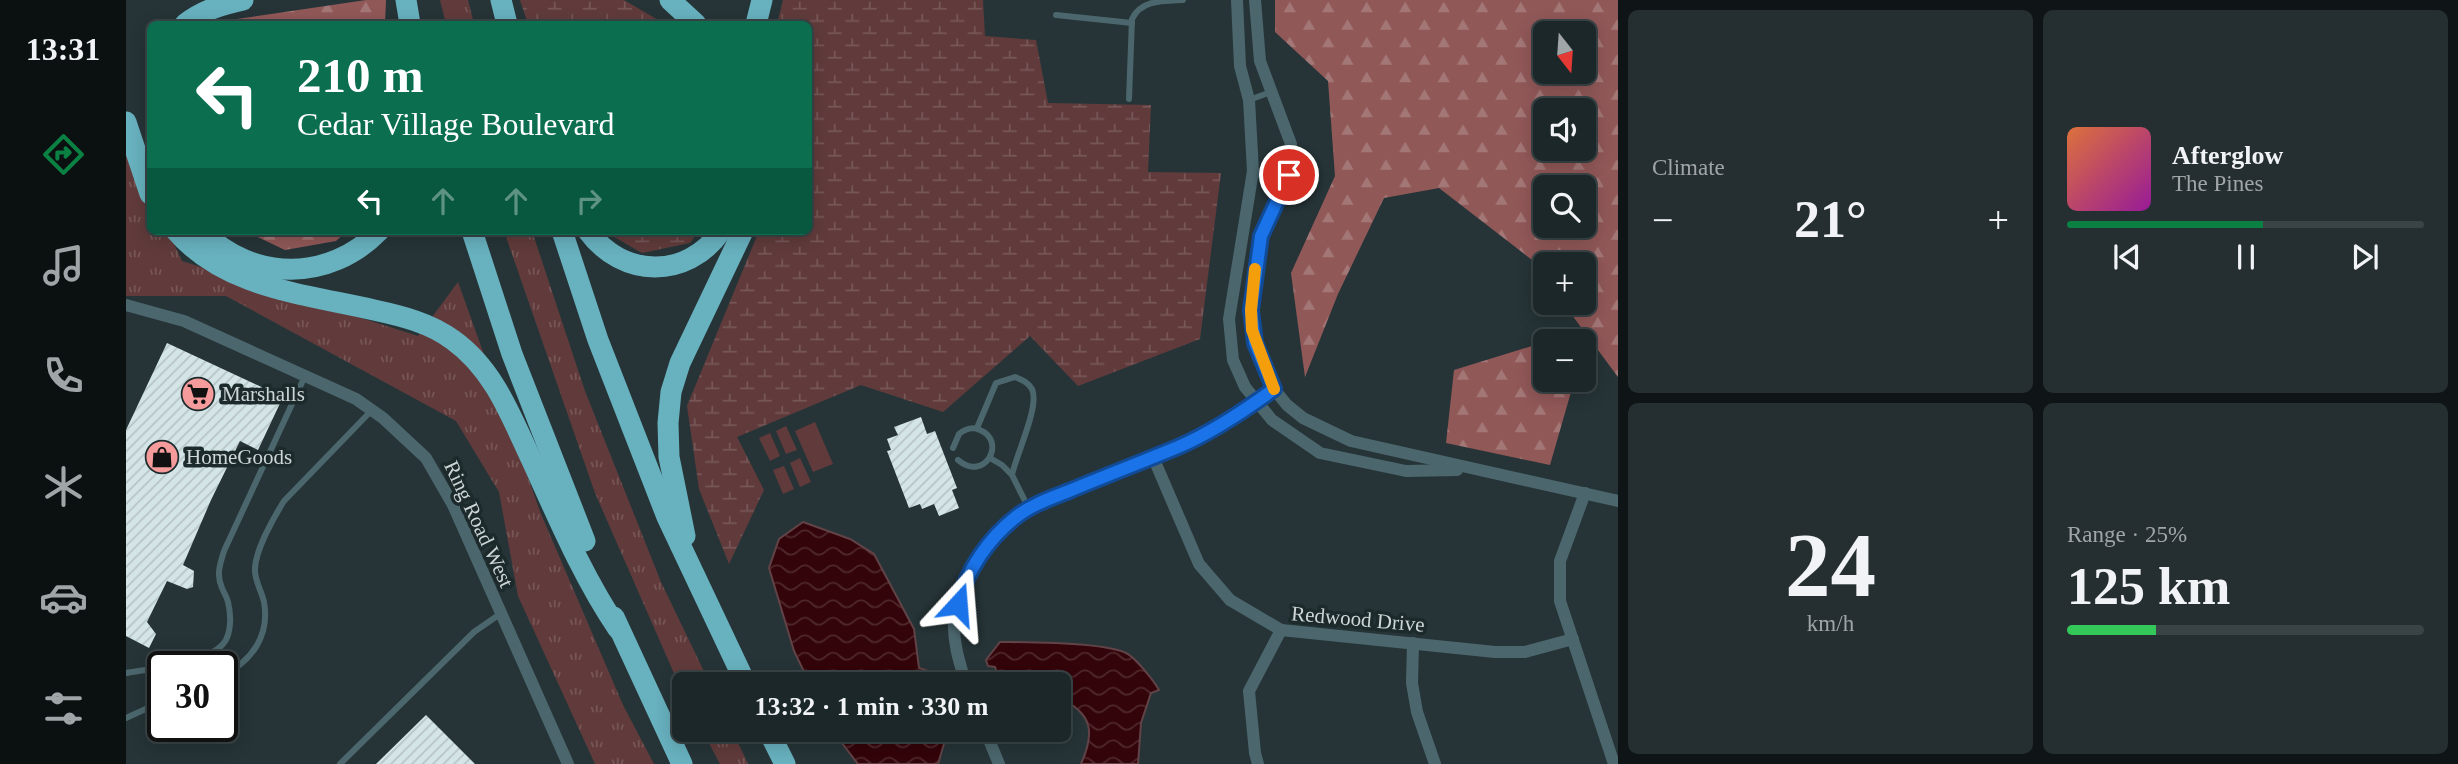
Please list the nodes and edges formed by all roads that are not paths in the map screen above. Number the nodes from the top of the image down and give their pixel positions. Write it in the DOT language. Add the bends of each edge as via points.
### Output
graph roads {
  1 [pos="243,0"];
  2 [pos="670,0"];
  3 [pos="762,0"];
  4 [pos="1183,0"];
  5 [pos="1237,0"];
  6 [pos="1255,0"];
  7 [pos="1056,15"];
  8 [pos="189,21"];
  9 [pos="693,21"];
  10 [pos="757,21"];
  11 [pos="1132,23"];
  12 [pos="1271,92"];
  13 [pos="1129,99"];
  14 [pos="1249,100"];
  15 [pos="126,122"];
  16 [pos="1253,172"];
  17 [pos="1289,175"];
  18 [pos="147,185"];
  19 [pos="181,235"];
  20 [pos="208,235"];
  21 [pos="375,235"];
  22 [pos="473,235"];
  23 [pos="563,235"];
  24 [pos="592,235"];
  25 [pos="717,235"];
  26 [pos="741,235"];
  27 [pos="126,305"];
  28 [pos="305,376"];
  29 [pos="1274,389"];
  30 [pos="1257,401"];
  31 [pos="372,410"];
  32 [pos="976,428"];
  33 [pos="953,449"];
  34 [pos="1153,457"];
  35 [pos="989,458"];
  36 [pos="958,460"];
  37 [pos="1477,469"];
  38 [pos="1012,475"];
  39 [pos="1586,493"];
  40 [pos="1618,501"];
  41 [pos="1029,509"];
  42 [pos="692,569"];
  43 [pos="500,614"];
  44 [pos="618,629"];
  45 [pos="1281,630"];
  46 [pos="1573,639"];
  47 [pos="1413,643"];
  48 [pos="238,665"];
  49 [pos="740,672"];
  50 [pos="963,672"];
  51 [pos="126,673"];
  52 [pos="147,708"];
  53 [pos="126,718"];
  54 [pos="774,742"];
  55 [pos="990,742"];
  56 [pos="340,764"];
  57 [pos="568,764"];
  58 [pos="682,764"];
  59 [pos="785,764"];
  60 [pos="999,764"];
  61 [pos="1258,764"];
  62 [pos="1435,764"];
  63 [pos="1614,764"];
  1 -- 8 [label="highway" via="218,5"];
  2 -- 9 [label="highway"];
  3 -- 10 [label="highway"];
  4 -- 11 [label="lane" via="1146,2 1136,8"];
  5 -- 14 [label="street" via="1240,66"];
  6 -- 12 [label="street" via="1260,61"];
  7 -- 11 [label="lane"];
  11 -- 13 [label="lane"];
  12 -- 14 [label="lane"];
  12 -- 17 [label="street" via="1291,144"];
  14 -- 16 [label="street"];
  15 -- 18 [label="highway"];
  16 -- 17 [label="lane" via="1277,181"];
  16 -- 30 [label="street" via="1228,319 1233,360"];
  17 -- 29 [label="street" via="1261,236 1251,310 1255,343"];
  19 -- 44 [label="highway" via="216,265 244,279 394,314 424,324 468,352 504,402 595,595"];
  20 -- 21 [label="highway" via="236,255 272,267 302,269 339,261"];
  22 -- 44 [label="highway" via="524,387"];
  23 -- 42 [label="highway" via="637,444"];
  24 -- 25 [label="highway" via="617,258 654,267 700,253"];
  26 -- 42 [label="highway" via="680,363 671,392 669,457"];
  27 -- 28 [label="street, Ring Road West" via="184,321"];
  28 -- 31 [label="street, Ring Road West"];
  28 -- 51 [label="lane" via="218,569 230,615 224,644 192,659"];
  29 -- 30 [label="street"];
  29 -- 37 [label="street" via="1303,418 1351,441"];
  30 -- 34 [label="street" via="1220,426"];
  30 -- 37 [label="street" via="1272,420 1320,453 1406,471"];
  31 -- 43 [label="street, Ring Road West" via="426,458 453,505"];
  31 -- 48 [label="lane" via="277,513 255,568 264,606 261,638"];
  32 -- 33 [label="lane" via="959,434"];
  32 -- 35 [label="lane" via="991,440"];
  32 -- 38 [label="lane" via="996,383 1015,377 1026,381 1035,404"];
  34 -- 41 [label="street"];
  34 -- 45 [label="street" via="1199,564 1230,600"];
  35 -- 36 [label="lane" via="973,467"];
  35 -- 38 [label="lane"];
  37 -- 39 [label="street"];
  38 -- 41 [label="lane"];
  39 -- 40 [label="street"];
  39 -- 46 [label="street" via="1560,561 1560,601"];
  41 -- 50 [label="street" via="992,540 962,588 954,621"];
  42 -- 49 [label="highway"];
  43 -- 56 [label="lane" via="474,632"];
  43 -- 57 [label="street, Ring Road West"];
  44 -- 58 [label="highway"];
  45 -- 47 [label="street, Redwood Drive"];
  45 -- 61 [label="street, Redwood Drive" via="1249,691"];
  46 -- 47 [label="street, Redwood Drive" via="1525,652"];
  46 -- 63 [label="street"];
  47 -- 62 [label="street" via="1417,712"];
  52 -- 53 [label="lane"];
  54 -- 59 [label="highway"];
  55 -- 60 [label="street"];
}
